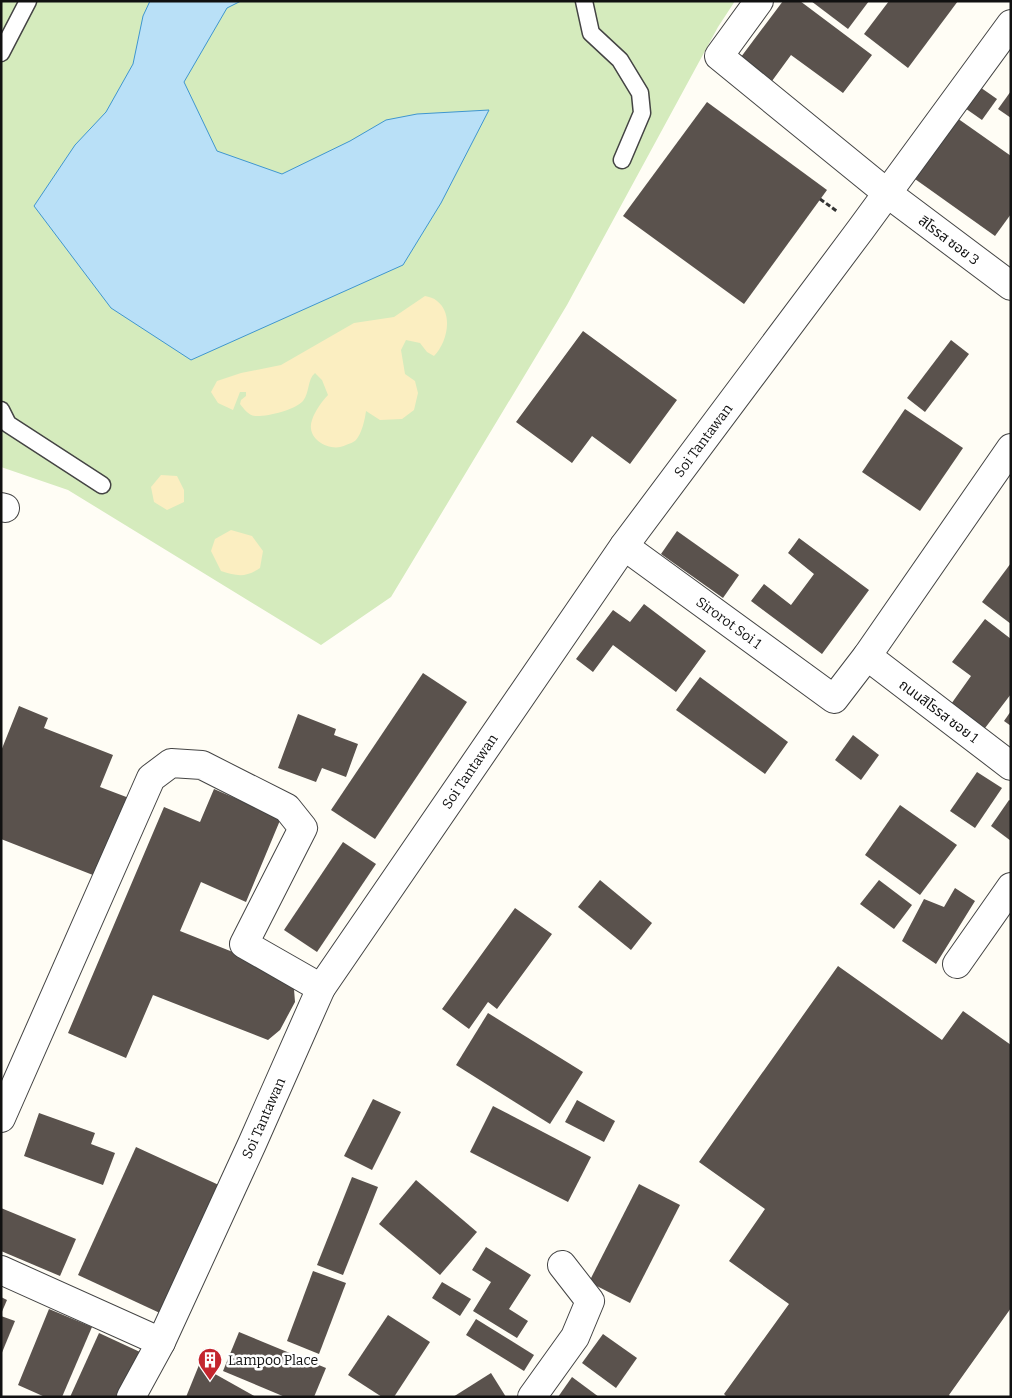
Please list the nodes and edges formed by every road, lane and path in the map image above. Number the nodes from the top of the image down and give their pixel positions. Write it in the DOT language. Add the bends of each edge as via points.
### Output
graph roads {
  1 [pos="28,1"];
  2 [pos="584,1"];
  3 [pos="759,1"];
  4 [pos="1011,24"];
  5 [pos="1,53"];
  6 [pos="622,160"];
  7 [pos="887,193"];
  8 [pos="1011,286"];
  9 [pos="1,410"];
  10 [pos="1011,448"];
  11 [pos="102,485"];
  12 [pos="624,546"];
  13 [pos="867,656"];
  14 [pos="1011,766"];
  15 [pos="1011,887"];
  16 [pos="957,964"];
  17 [pos="321,988"];
  18 [pos="1,1118"];
  19 [pos="562,1265"];
  20 [pos="1,1270"];
  21 [pos="161,1342"];
  22 [pos="131,1397"];
  23 [pos="532,1397"];
  1 -- 5 [label="lane"];
  2 -- 6 [label="lane" via="591,33 620,60 640,93 642,113"];
  3 -- 7 [label="street, สิโรรส ซอย 3" via="719,56"];
  4 -- 7 [label="street, Soi Tantawan"];
  7 -- 8 [label="street, สิโรรส ซอย 3"];
  7 -- 12 [label="street, Soi Tantawan"];
  9 -- 11 [label="lane" via="8,424"];
  10 -- 13 [label="street"];
  12 -- 13 [label="street, Sirorot Soi 1" via="834,699"];
  12 -- 17 [label="street, Soi Tantawan"];
  13 -- 14 [label="street, ถนนสิโรรส ซอย 1"];
  15 -- 16 [label="street"];
  17 -- 18 [label="street" via="244,944 303,828 287,808 202,764 171,763 151,778"];
  17 -- 21 [label="street, Soi Tantawan"];
  19 -- 23 [label="street" via="590,1301 575,1337"];
  20 -- 21 [label="street"];
  21 -- 22 [label="street, Soi Tantawan"];
}
